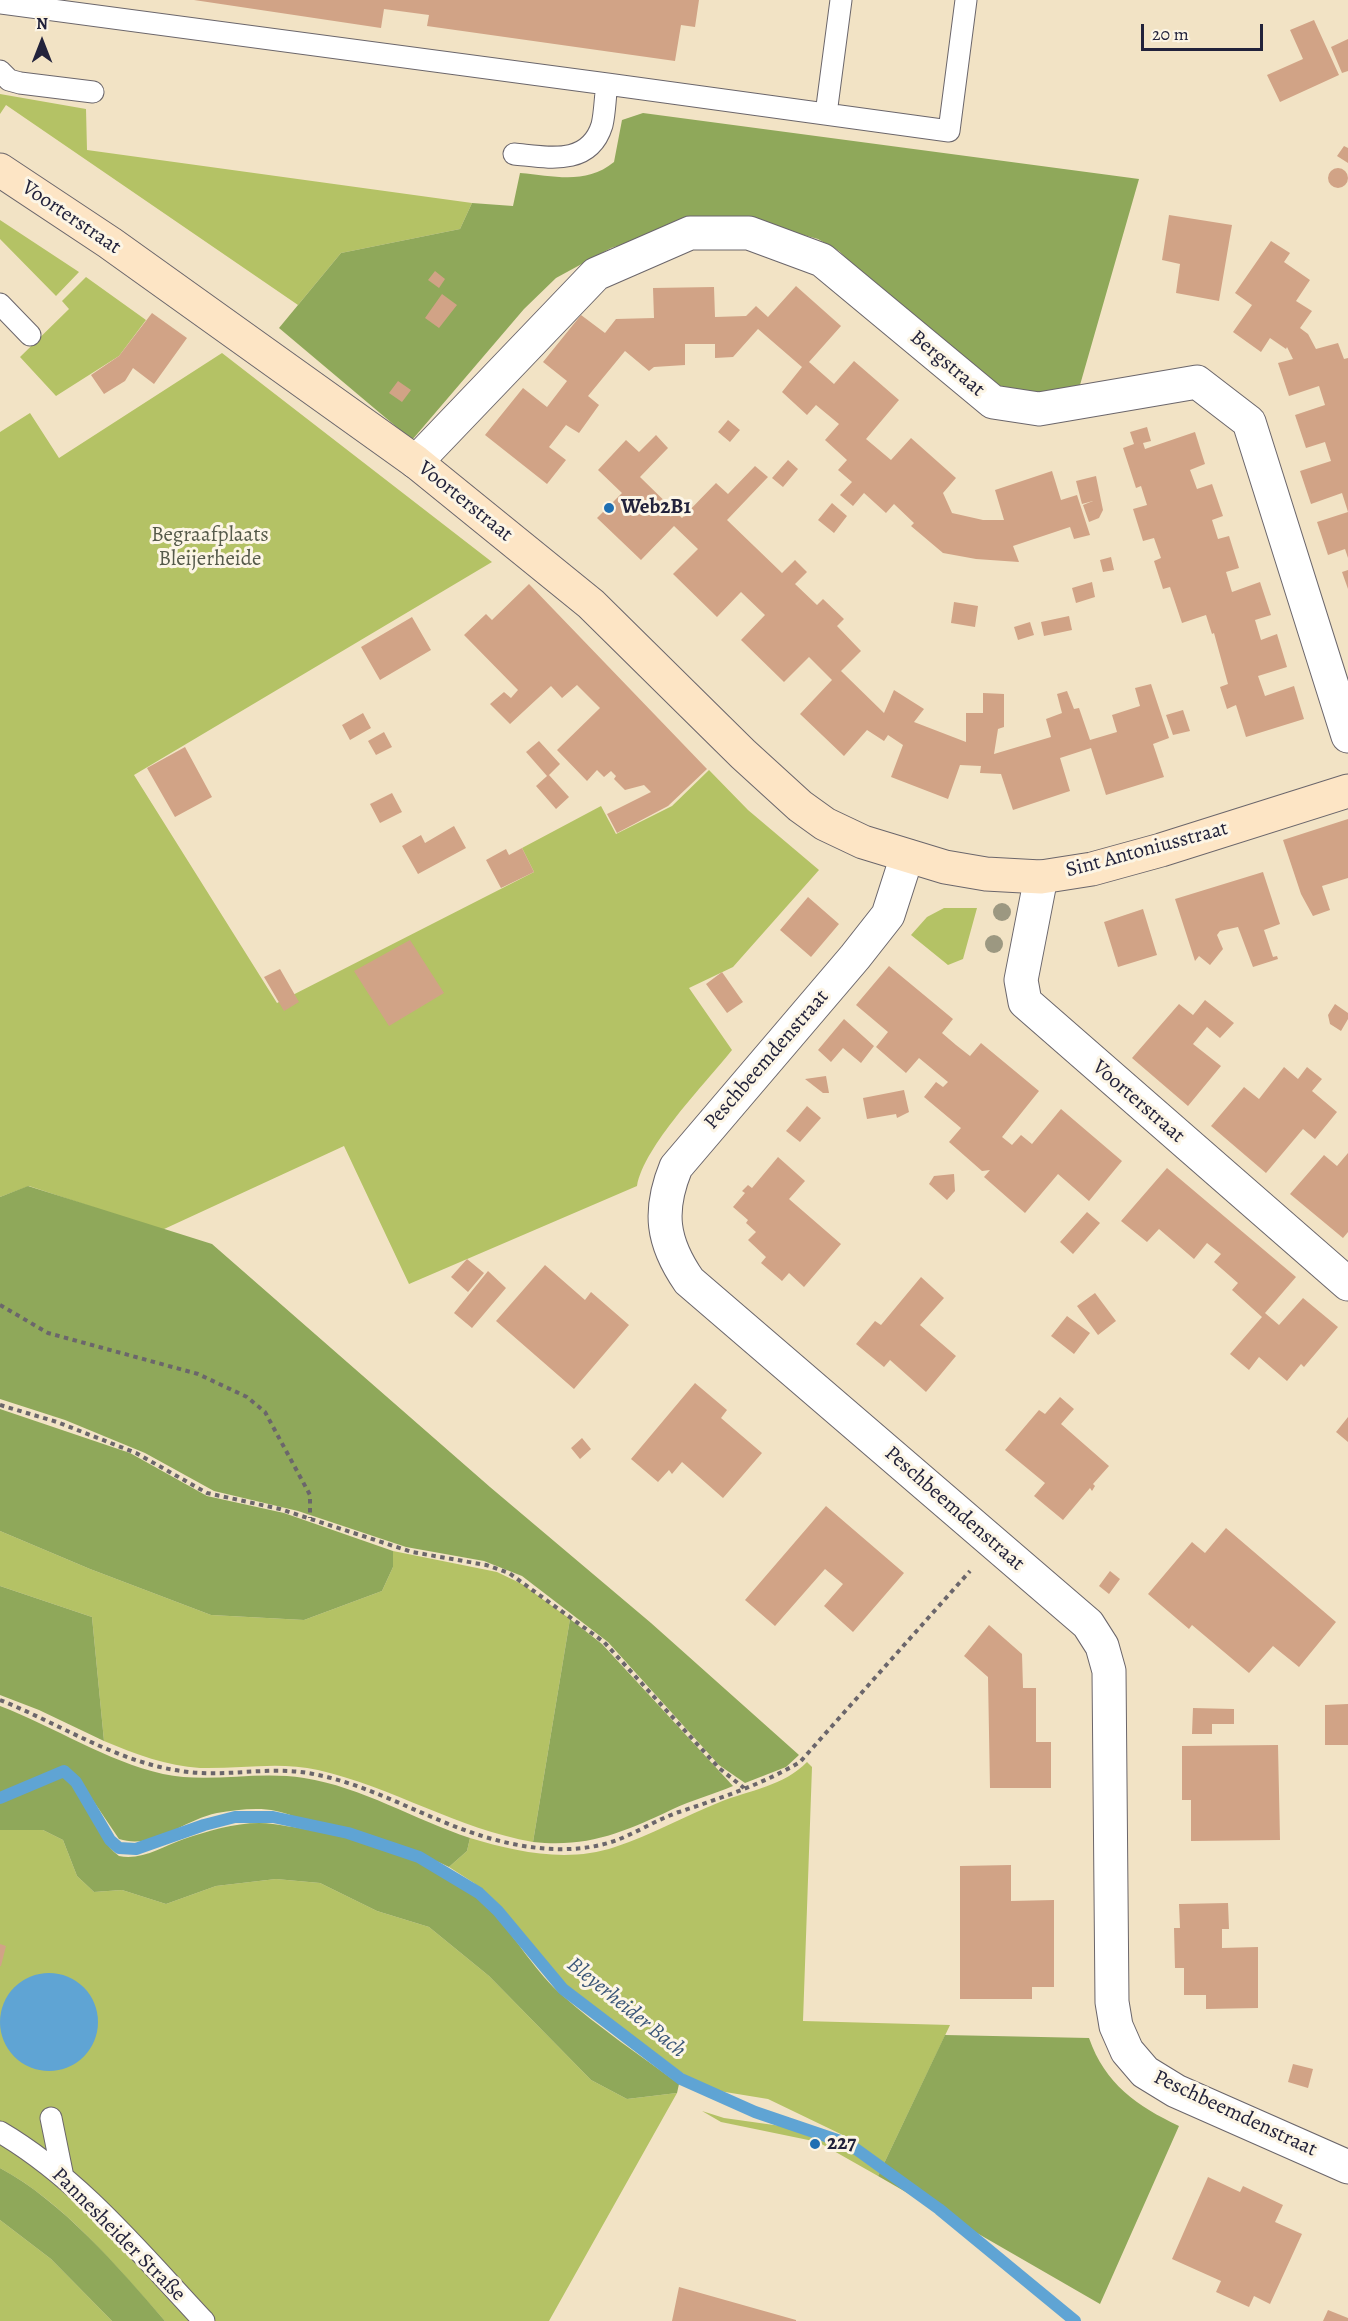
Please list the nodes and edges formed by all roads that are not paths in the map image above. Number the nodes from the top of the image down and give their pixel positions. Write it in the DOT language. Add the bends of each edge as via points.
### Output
graph roads {
  1 [pos="841,0"];
  2 [pos="966,0"];
  3 [pos="0,3"];
  4 [pos="0,71"];
  5 [pos="607,84"];
  6 [pos="93,92"];
  7 [pos="826,114"];
  8 [pos="514,154"];
  9 [pos="0,170"];
  10 [pos="0,304"];
  11 [pos="30,335"];
  12 [pos="416,462"];
  13 [pos="1348,736"];
  14 [pos="1348,791"];
  15 [pos="907,856"];
  16 [pos="1041,877"];
  17 [pos="1348,1284"];
  18 [pos="51,2118"];
  19 [pos="0,2132"];
  20 [pos="1348,2167"];
  21 [pos="63,2177"];
  22 [pos="204,2321"];
  1 -- 7 [label="lane"];
  2 -- 7 [label="lane" via="949,131"];
  3 -- 5 [label="lane"];
  4 -- 6 [label="lane" via="9,80 20,83"];
  5 -- 7 [label="lane"];
  5 -- 8 [label="lane" via="602,125 581,152 565,158"];
  9 -- 12 [label="street, Voorterstraat" via="110,243"];
  10 -- 11 [label="lane"];
  12 -- 13 [label="street, Bergstraat" via="596,274 690,233 749,233 822,260 993,402 1040,408 1197,382 1249,422"];
  12 -- 15 [label="street, Voorterstraat" via="591,604 801,806 825,824 863,842"];
  14 -- 16 [label="street, Sint Antoniusstraat" via="1161,850 1092,869"];
  15 -- 16 [label="street, Sint Antoniusstraat" via="986,874"];
  15 -- 20 [label="street, Peschbeemdenstraat" via="888,915 676,1167 668,1186 665,1224 669,1246 689,1281 1088,1624 1102,1646 1109,1671 1112,2001 1116,2026 1127,2051 1145,2072 1176,2091"];
  16 -- 17 [label="street, Voorterstraat" via="1021,980 1025,1002"];
  18 -- 21 [label="lane"];
  19 -- 21 [label="lane, Pannesheider Straße"];
  21 -- 22 [label="lane, Pannesheider Straße" via="125,2236"];
}
